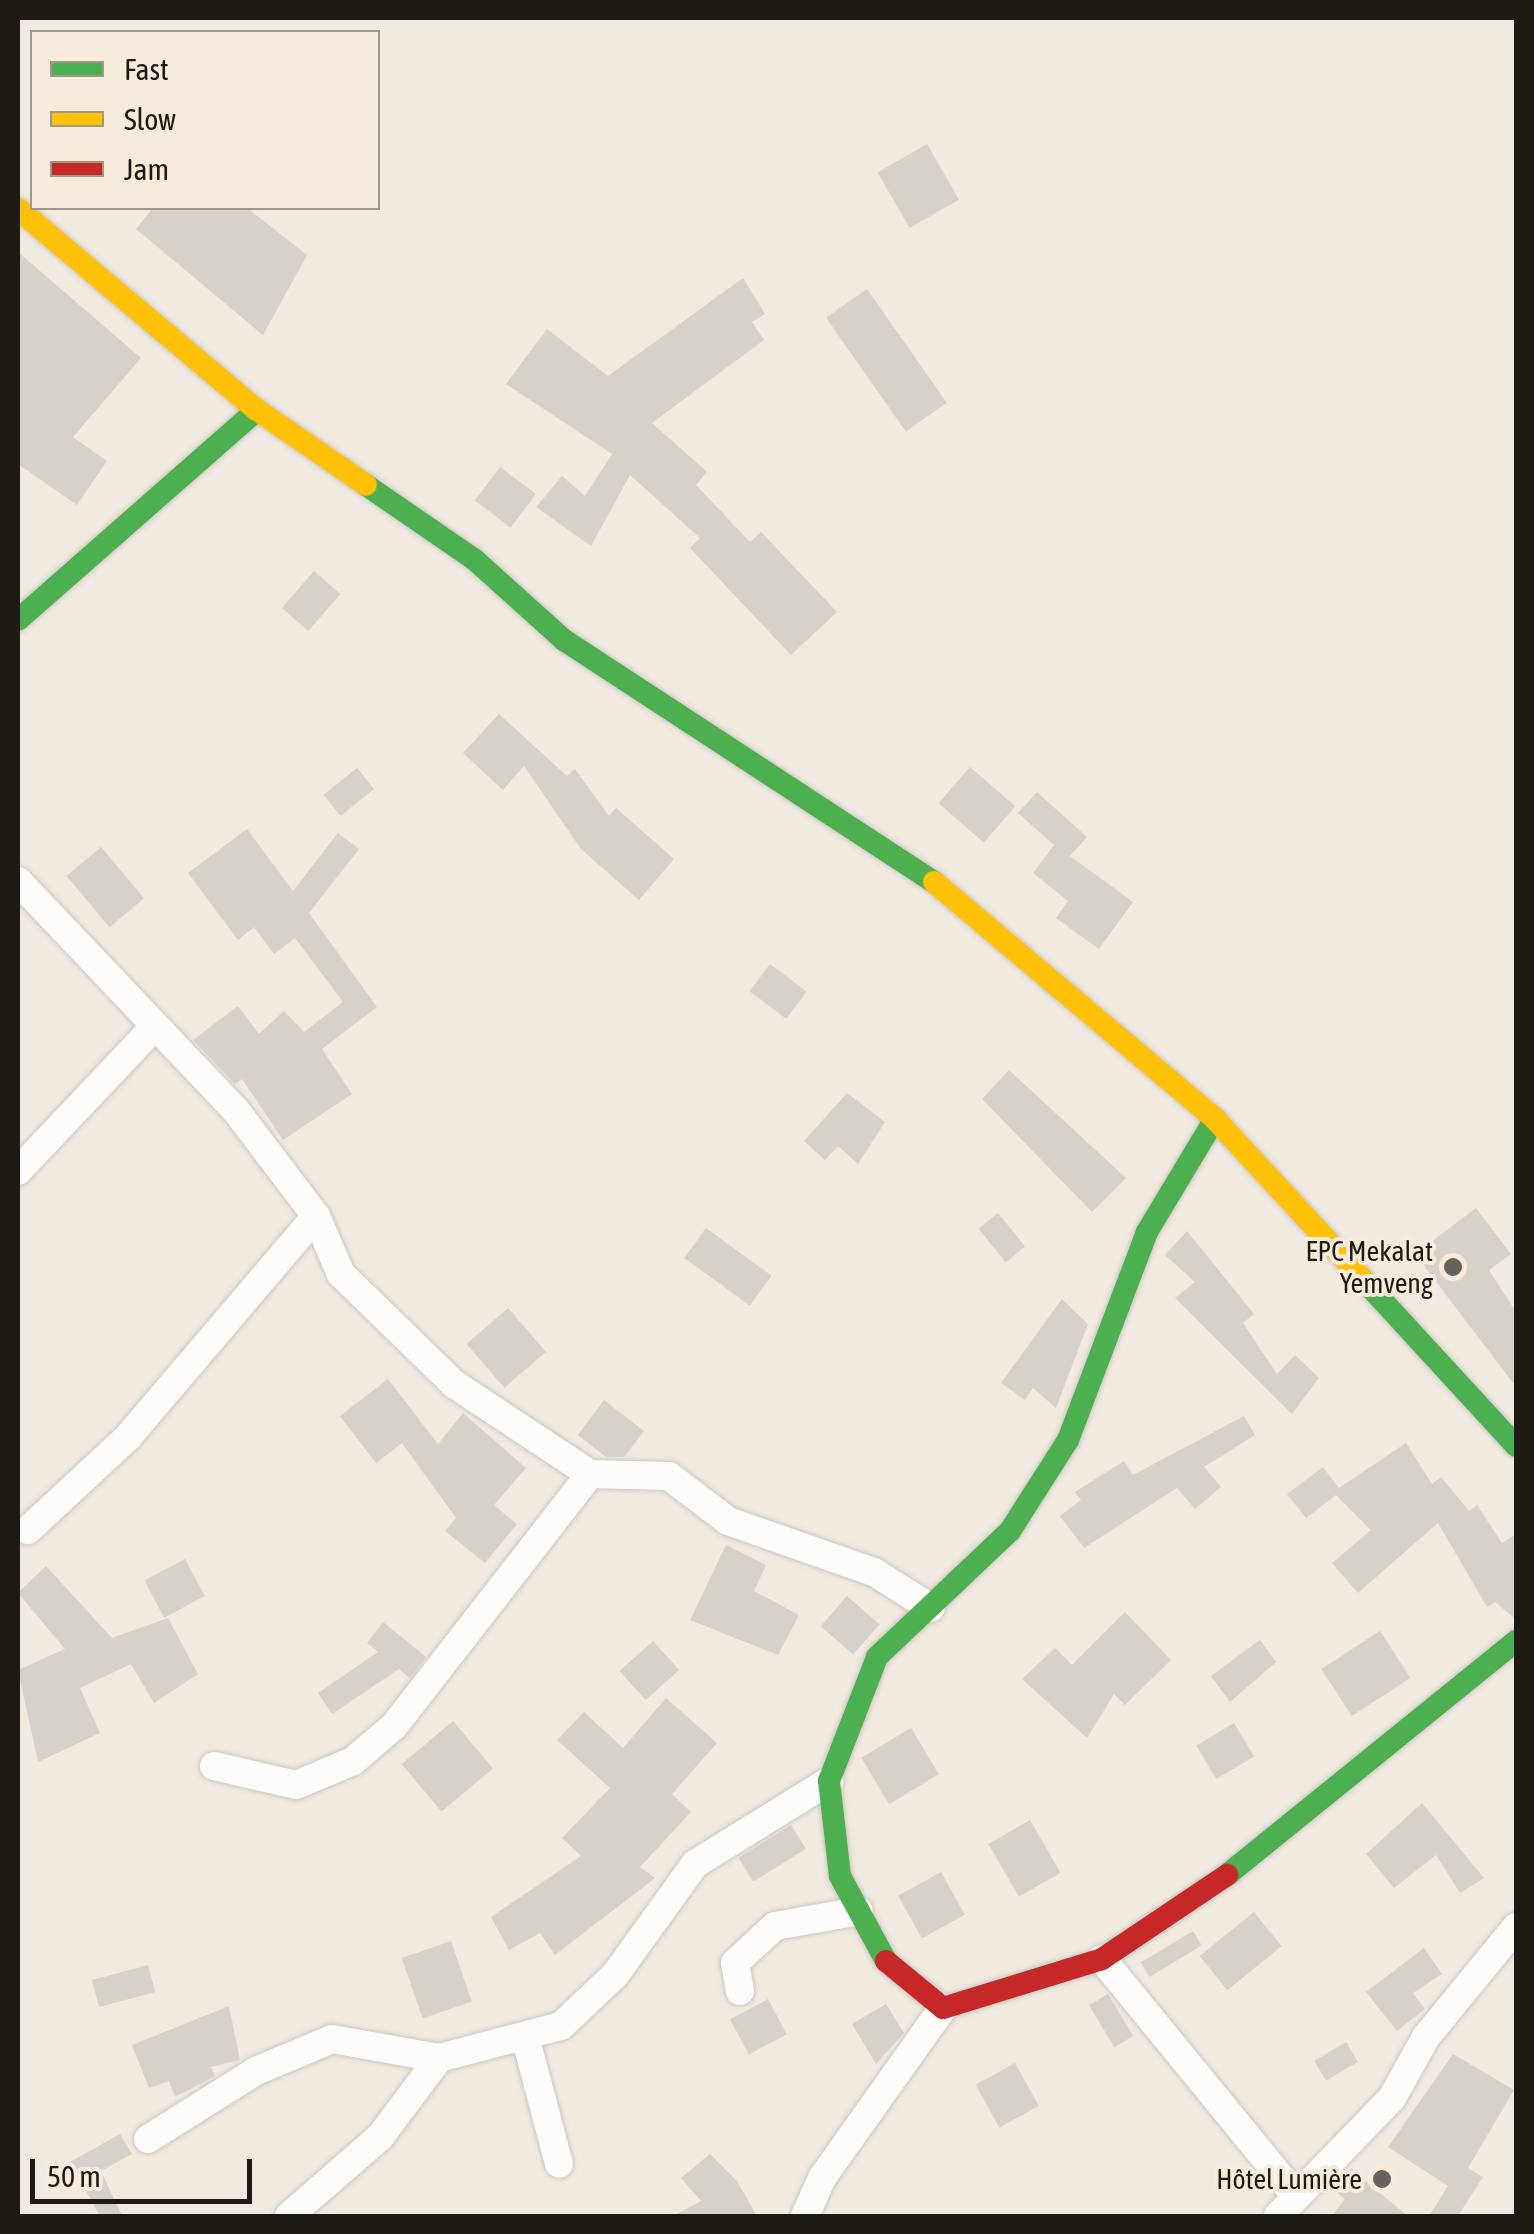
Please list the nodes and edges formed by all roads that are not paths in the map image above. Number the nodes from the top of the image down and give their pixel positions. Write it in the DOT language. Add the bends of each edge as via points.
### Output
graph roads {
  1 [pos="18,209"];
  2 [pos="258,410"];
  3 [pos="18,620"];
  4 [pos="18,880"];
  5 [pos="154,1027"];
  6 [pos="1215,1119"];
  7 [pos="18,1171"];
  8 [pos="316,1216"];
  9 [pos="1516,1446"];
  10 [pos="590,1474"];
  11 [pos="28,1530"];
  12 [pos="931,1608"];
  13 [pos="1516,1641"];
  14 [pos="214,1766"];
  15 [pos="829,1781"];
  16 [pos="859,1911"];
  17 [pos="1516,1927"];
  18 [pos="1102,1959"];
  19 [pos="740,1991"];
  20 [pos="943,2008"];
  21 [pos="526,2040"];
  22 [pos="440,2058"];
  23 [pos="148,2139"];
  24 [pos="559,2164"];
  25 [pos="1294,2192"];
  26 [pos="288,2216"];
  27 [pos="804,2216"];
  28 [pos="1278,2216"];
  1 -- 2 [label="street"];
  2 -- 3 [label="street"];
  2 -- 6 [label="street" via="475,560 564,640 962,901"];
  4 -- 5 [label="street"];
  5 -- 7 [label="street"];
  5 -- 8 [label="street" via="237,1112"];
  6 -- 9 [label="street"];
  6 -- 12 [label="street" via="1146,1232 1068,1440 1010,1530"];
  8 -- 10 [label="street" via="342,1274 454,1384"];
  8 -- 11 [label="street" via="128,1437"];
  10 -- 12 [label="street" via="669,1476 728,1521 874,1572"];
  10 -- 14 [label="street" via="394,1726 353,1762 296,1785"];
  12 -- 15 [label="street" via="877,1657"];
  13 -- 18 [label="street" via="1183,1912"];
  15 -- 16 [label="street" via="840,1876"];
  15 -- 21 [label="street" via="694,1864 615,1976 560,2026"];
  16 -- 19 [label="street" via="776,1926 736,1962"];
  16 -- 20 [label="street" via="892,1973"];
  17 -- 25 [label="street" via="1426,2037 1392,2098"];
  18 -- 20 [label="street"];
  18 -- 25 [label="street"];
  20 -- 27 [label="street" via="822,2178"];
  21 -- 22 [label="street"];
  21 -- 24 [label="street"];
  22 -- 23 [label="street" via="332,2039 256,2071"];
  22 -- 26 [label="street" via="380,2138"];
  25 -- 28 [label="street"];
}
